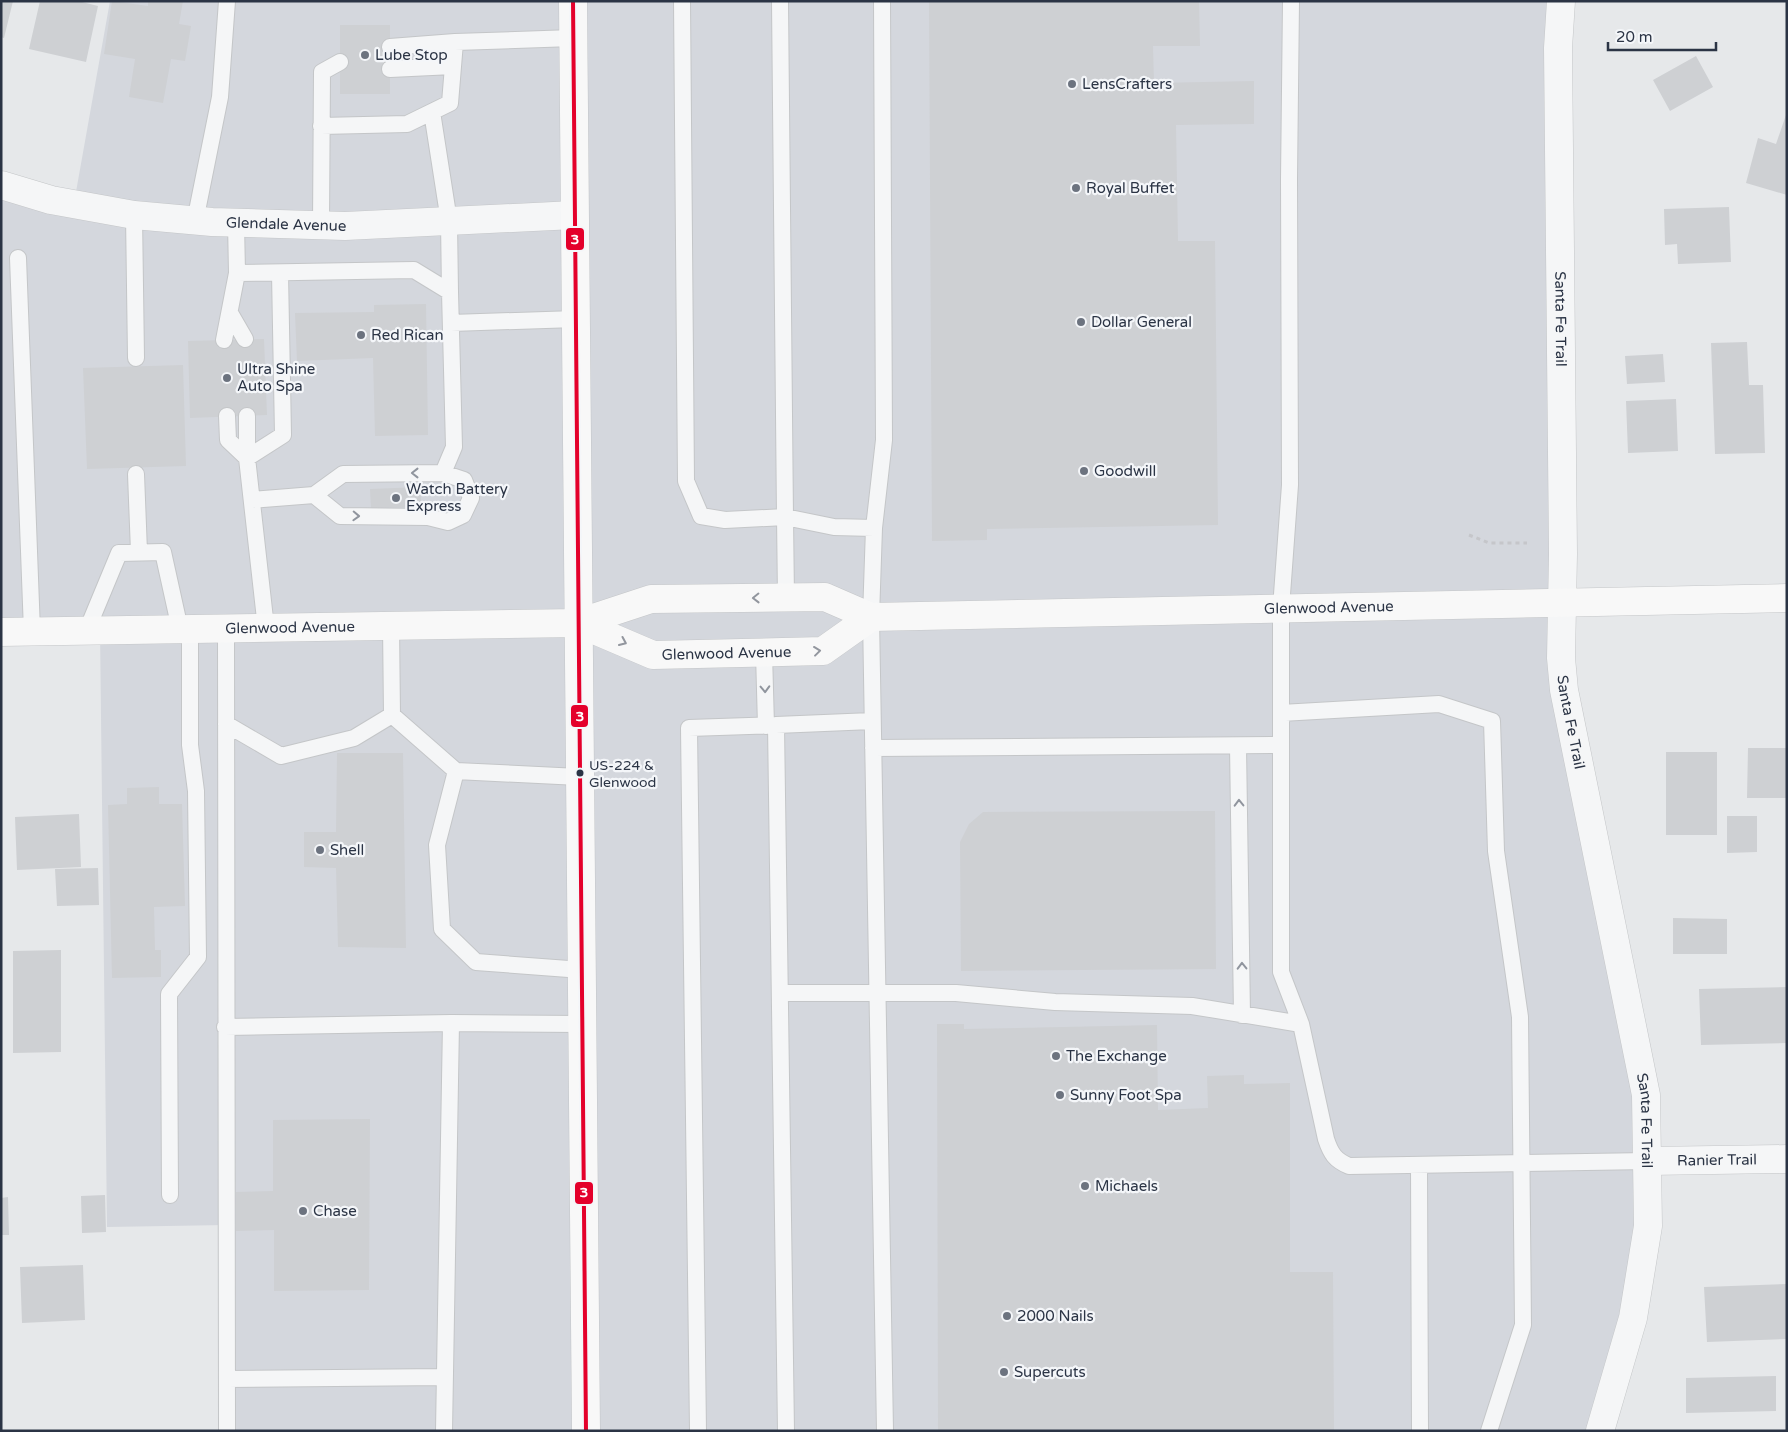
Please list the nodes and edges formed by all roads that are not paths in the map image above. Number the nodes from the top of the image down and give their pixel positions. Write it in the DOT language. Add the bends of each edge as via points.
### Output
graph roads {
  1 [pos="227,1"];
  2 [pos="573,1"];
  3 [pos="682,1"];
  4 [pos="780,1"];
  5 [pos="882,1"];
  6 [pos="1291,1"];
  7 [pos="1561,1"];
  8 [pos="573,38"];
  9 [pos="455,42"];
  10 [pos="390,47"];
  11 [pos="340,62"];
  12 [pos="453,66"];
  13 [pos="390,69"];
  14 [pos="432,112"];
  15 [pos="321,126"];
  16 [pos="1,185"];
  17 [pos="134,215"];
  18 [pos="574,215"];
  19 [pos="195,221"];
  20 [pos="449,221"];
  21 [pos="236,223"];
  22 [pos="321,225"];
  23 [pos="18,258"];
  24 [pos="237,273"];
  25 [pos="280,273"];
  26 [pos="450,292"];
  27 [pos="230,313"];
  28 [pos="576,318"];
  29 [pos="451,322"];
  30 [pos="245,339"];
  31 [pos="224,340"];
  32 [pos="136,358"];
  33 [pos="227,416"];
  34 [pos="247,416"];
  35 [pos="247,458"];
  36 [pos="443,473"];
  37 [pos="136,474"];
  38 [pos="314,495"];
  39 [pos="252,500"];
  40 [pos="785,517"];
  41 [pos="874,528"];
  42 [pos="139,552"];
  43 [pos="786,598"];
  44 [pos="1787,598"];
  45 [pos="1564,602"];
  46 [pos="1281,608"];
  47 [pos="871,616"];
  48 [pos="578,622"];
  49 [pos="391,625"];
  50 [pos="185,628"];
  51 [pos="226,628"];
  52 [pos="266,628"];
  53 [pos="87,630"];
  54 [pos="32,631"];
  55 [pos="1,632"];
  56 [pos="764,653"];
  57 [pos="1281,712"];
  58 [pos="392,715"];
  59 [pos="872,722"];
  60 [pos="226,724"];
  61 [pos="771,726"];
  62 [pos="1281,745"];
  63 [pos="1238,746"];
  64 [pos="873,748"];
  65 [pos="456,770"];
  66 [pos="579,777"];
  67 [pos="582,970"];
  68 [pos="878,992"];
  69 [pos="780,993"];
  70 [pos="1242,1014"];
  71 [pos="451,1023"];
  72 [pos="582,1024"];
  73 [pos="1301,1024"];
  74 [pos="226,1027"];
  75 [pos="1787,1159"];
  76 [pos="1648,1161"];
  77 [pos="1521,1163"];
  78 [pos="1419,1165"];
  79 [pos="170,1195"];
  80 [pos="444,1376"];
  81 [pos="227,1380"];
  82 [pos="227,1431"];
  83 [pos="444,1431"];
  84 [pos="586,1431"];
  85 [pos="698,1431"];
  86 [pos="786,1431"];
  87 [pos="885,1431"];
  88 [pos="1420,1431"];
  89 [pos="1489,1431"];
  90 [pos="1600,1431"];
  1 -- 19 [label="lane" via="220,97"];
  2 -- 8 [label="street"];
  3 -- 40 [label="lane" via="686,481 701,516 726,520"];
  4 -- 40 [label="lane"];
  5 -- 41 [label="lane" via="884,440"];
  6 -- 46 [label="lane" via="1290,485"];
  7 -- 45 [label="street, Santa Fe Trail" via="1558,48"];
  8 -- 9 [label="lane"];
  8 -- 18 [label="street"];
  9 -- 10 [label="lane"];
  9 -- 12 [label="lane"];
  11 -- 15 [label="lane" via="322,72"];
  12 -- 13 [label="lane"];
  12 -- 14 [label="lane" via="450,104"];
  14 -- 15 [label="lane" via="407,124"];
  14 -- 20 [label="lane"];
  15 -- 22 [label="lane"];
  16 -- 17 [label="street, Glendale Avenue" via="51,200"];
  17 -- 19 [label="street, Glendale Avenue"];
  17 -- 32 [label="lane"];
  18 -- 20 [label="street, Glendale Avenue"];
  18 -- 28 [label="street"];
  19 -- 21 [label="street, Glendale Avenue"];
  20 -- 22 [label="street, Glendale Avenue"];
  20 -- 26 [label="lane"];
  21 -- 22 [label="street, Glendale Avenue"];
  21 -- 24 [label="lane"];
  23 -- 54 [label="lane"];
  24 -- 25 [label="lane"];
  24 -- 27 [label="lane"];
  25 -- 26 [label="lane" via="414,270"];
  25 -- 35 [label="lane" via="283,436"];
  26 -- 29 [label="lane"];
  27 -- 30 [label="lane"];
  27 -- 31 [label="lane"];
  28 -- 29 [label="lane"];
  28 -- 48 [label="street"];
  29 -- 36 [label="lane" via="454,447"];
  33 -- 35 [label="lane" via="228,440"];
  34 -- 35 [label="lane"];
  35 -- 39 [label="lane"];
  36 -- 38 [label="lane, one-way" via="343,474"];
  38 -- 36 [label="lane, one-way" via="340,516 428,517 448,522 463,515 471,498 464,480"];
  37 -- 42 [label="lane"];
  38 -- 39 [label="lane"];
  39 -- 52 [label="lane"];
  40 -- 41 [label="lane" via="834,527"];
  40 -- 43 [label="lane"];
  41 -- 47 [label="lane"];
  42 -- 50 [label="lane" via="163,552"];
  42 -- 53 [label="lane" via="119,553"];
  43 -- 47 [label="street, Glenwood Avenue" via="825,597"];
  43 -- 48 [label="street, Glenwood Avenue, one-way" via="651,600"];
  44 -- 45 [label="street, Glenwood Avenue"];
  45 -- 46 [label="street, Glenwood Avenue"];
  45 -- 76 [label="street, Santa Fe Trail" via="1561,658 1564,690 1646,1095"];
  46 -- 47 [label="street, Glenwood Avenue"];
  46 -- 57 [label="lane"];
  56 -- 47 [label="street, Glenwood Avenue, one-way" via="823,651"];
  47 -- 59 [label="lane"];
  48 -- 49 [label="street, Glenwood Avenue"];
  48 -- 56 [label="street, Glenwood Avenue, one-way" via="653,655"];
  48 -- 66 [label="street"];
  49 -- 52 [label="street, Glenwood Avenue"];
  49 -- 58 [label="lane"];
  50 -- 51 [label="street, Glenwood Avenue"];
  50 -- 53 [label="street, Glenwood Avenue"];
  50 -- 79 [label="lane" via="190,745 196,792 198,957 169,994"];
  51 -- 52 [label="street, Glenwood Avenue"];
  51 -- 60 [label="lane"];
  53 -- 54 [label="street, Glenwood Avenue"];
  54 -- 55 [label="street, Glenwood Avenue"];
  56 -- 61 [label="lane, one-way"];
  57 -- 62 [label="lane"];
  57 -- 77 [label="lane" via="1439,704 1492,721 1496,850 1520,1017"];
  58 -- 60 [label="lane" via="354,738 281,756"];
  58 -- 65 [label="lane"];
  59 -- 61 [label="lane"];
  59 -- 64 [label="lane"];
  60 -- 74 [label="lane"];
  61 -- 69 [label="lane"];
  61 -- 85 [label="lane" via="689,728"];
  62 -- 63 [label="lane"];
  62 -- 73 [label="lane" via="1281,972"];
  63 -- 64 [label="lane"];
  70 -- 63 [label="lane, one-way"];
  64 -- 68 [label="lane"];
  65 -- 66 [label="lane"];
  65 -- 67 [label="lane" via="437,845 442,929 476,962"];
  66 -- 67 [label="street"];
  67 -- 72 [label="street"];
  68 -- 69 [label="lane"];
  68 -- 70 [label="lane" via="1192,1006"];
  68 -- 87 [label="lane"];
  69 -- 86 [label="lane"];
  70 -- 73 [label="lane"];
  71 -- 72 [label="lane"];
  71 -- 74 [label="lane"];
  71 -- 80 [label="lane"];
  72 -- 84 [label="street"];
  73 -- 78 [label="lane" via="1331,1153 1350,1166"];
  74 -- 81 [label="lane"];
  75 -- 76 [label="street, Ranier Trail"];
  76 -- 77 [label="lane"];
  76 -- 90 [label="street, Santa Fe Trail" via="1648,1226 1633,1318"];
  77 -- 78 [label="lane"];
  77 -- 89 [label="lane" via="1523,1325"];
  78 -- 88 [label="lane"];
  80 -- 81 [label="lane"];
  80 -- 83 [label="lane"];
  81 -- 82 [label="lane"];
}
